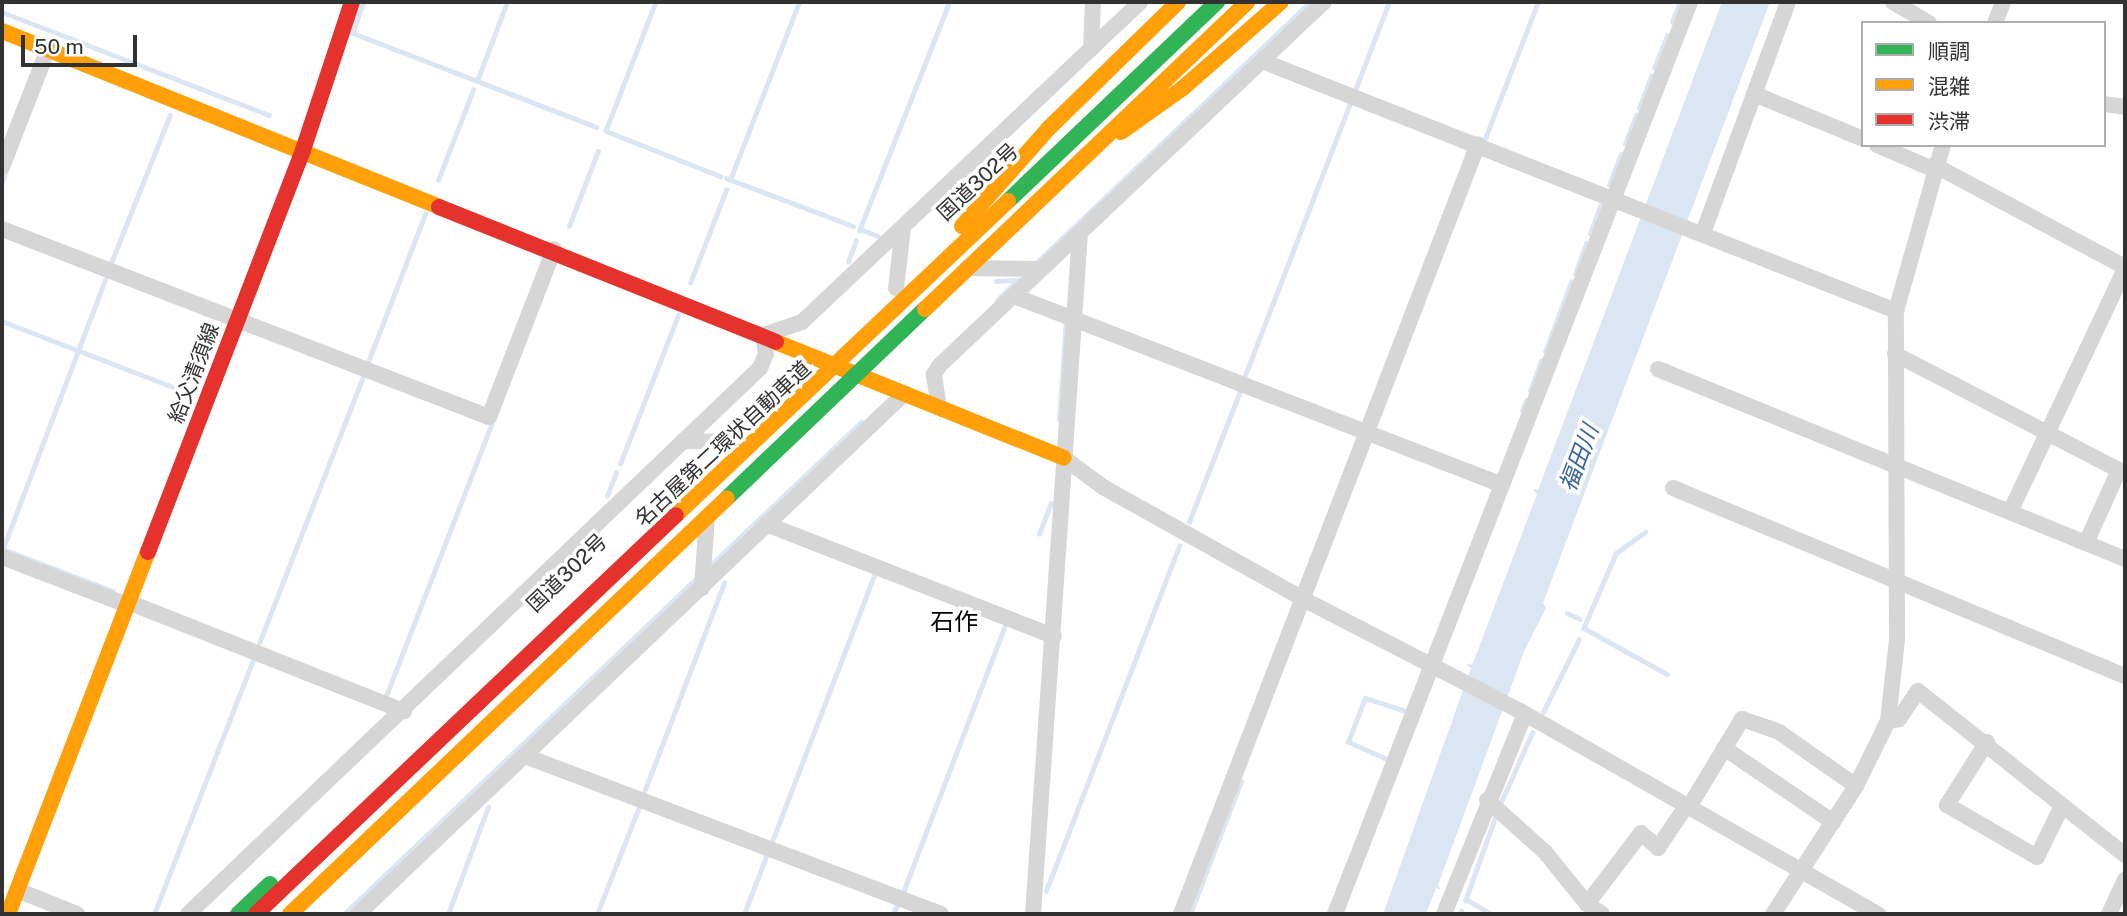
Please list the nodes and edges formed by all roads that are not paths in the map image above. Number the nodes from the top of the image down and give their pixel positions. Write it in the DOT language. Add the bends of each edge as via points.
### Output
graph roads {
  1 [pos="352,2"];
  2 [pos="1093,2"];
  3 [pos="1140,2"];
  4 [pos="1178,2"];
  5 [pos="1198,2"];
  6 [pos="1217,2"];
  7 [pos="1247,2"];
  8 [pos="1281,2"];
  9 [pos="1324,2"];
  10 [pos="1690,2"];
  11 [pos="1788,2"];
  12 [pos="1893,2"];
  13 [pos="2003,2"];
  14 [pos="1926,21"];
  15 [pos="1996,21"];
  16 [pos="2,31"];
  17 [pos="48,49"];
  18 [pos="1091,49"];
  19 [pos="1262,61"];
  20 [pos="1754,94"];
  21 [pos="2106,104"];
  22 [pos="2125,107"];
  23 [pos="1861,138"];
  24 [pos="1478,145"];
  25 [pos="1882,147"];
  26 [pos="1941,147"];
  27 [pos="303,150"];
  28 [pos="2,167"];
  29 [pos="1933,167"];
  30 [pos="1014,177"];
  31 [pos="1613,199"];
  32 [pos="962,226"];
  33 [pos="904,228"];
  34 [pos="2,229"];
  35 [pos="1700,232"];
  36 [pos="1080,234"];
  37 [pos="554,249"];
  38 [pos="918,267"];
  39 [pos="2125,268"];
  40 [pos="1041,269"];
  41 [pos="896,288"];
  42 [pos="1014,296"];
  43 [pos="1896,311"];
  44 [pos="238,320"];
  45 [pos="1078,320"];
  46 [pos="763,335"];
  47 [pos="1895,354"];
  48 [pos="822,359"];
  49 [pos="1658,369"];
  50 [pos="905,393"];
  51 [pos="939,407"];
  52 [pos="1367,432"];
  53 [pos="2047,434"];
  54 [pos="683,441"];
  55 [pos="734,442"];
  56 [pos="1064,458"];
  57 [pos="1893,465"];
  58 [pos="710,466"];
  59 [pos="2122,471"];
  60 [pos="1500,484"];
  61 [pos="1673,488"];
  62 [pos="2010,512"];
  63 [pos="766,524"];
  64 [pos="2086,543"];
  65 [pos="2,557"];
  66 [pos="2125,559"];
  67 [pos="1894,581"];
  68 [pos="702,588"];
  69 [pos="1303,599"];
  70 [pos="128,603"];
  71 [pos="1054,636"];
  72 [pos="1431,665"];
  73 [pos="2125,676"];
  74 [pos="404,710"];
  75 [pos="1521,712"];
  76 [pos="1888,721"];
  77 [pos="1987,742"];
  78 [pos="1724,748"];
  79 [pos="525,756"];
  80 [pos="1856,786"];
  81 [pos="1487,800"];
  82 [pos="1688,806"];
  83 [pos="2061,808"];
  84 [pos="1833,822"];
  85 [pos="2125,855"];
  86 [pos="1801,870"];
  87 [pos="2125,880"];
  88 [pos="17,890"];
  89 [pos="1587,904"];
  90 [pos="8,914"];
  91 [pos="77,914"];
  92 [pos="188,914"];
  93 [pos="238,914"];
  94 [pos="256,914"];
  95 [pos="290,914"];
  96 [pos="358,914"];
  97 [pos="941,914"];
  98 [pos="1033,914"];
  99 [pos="1181,914"];
  100 [pos="1335,914"];
  101 [pos="1444,914"];
  102 [pos="1602,914"];
  103 [pos="1773,914"];
  104 [pos="1878,914"];
  105 [pos="2109,914"];
  1 -- 27 [label="main road, 給父清須線"];
  2 -- 18 [label="street"];
  3 -- 18 [label="street"];
  4 -- 32 [label="main road" via="1049,128"];
  5 -- 30 [label="main road, 国道302号"];
  6 -- 94 [label="main road, 名古屋第二環状自動車道, bridge"];
  7 -- 95 [label="main road, 名古屋第二環状自動車道, bridge"];
  8 -- 30 [label="main road" via="1146,116"];
  9 -- 19 [label="street"];
  10 -- 31 [label="street"];
  11 -- 20 [label="street"];
  12 -- 14 [label="street"];
  13 -- 15 [label="street"];
  16 -- 17 [label="main road"];
  17 -- 27 [label="main road"];
  17 -- 28 [label="street"];
  18 -- 33 [label="street"];
  19 -- 24 [label="street"];
  19 -- 36 [label="street"];
  20 -- 23 [label="street"];
  20 -- 35 [label="street"];
  21 -- 22 [label="street"];
  24 -- 31 [label="street"];
  24 -- 52 [label="street"];
  25 -- 29 [label="street"];
  26 -- 29 [label="street"];
  27 -- 37 [label="main road"];
  27 -- 44 [label="main road, 給父清須線"];
  29 -- 39 [label="street"];
  29 -- 43 [label="street"];
  30 -- 32 [label="main road, 国道302号"];
  31 -- 35 [label="street"];
  31 -- 60 [label="street"];
  32 -- 38 [label="main road, 国道302号"];
  33 -- 41 [label="street"];
  33 -- 46 [label="street" via="803,322"];
  34 -- 44 [label="street"];
  35 -- 43 [label="street"];
  36 -- 40 [label="street"];
  36 -- 45 [label="street"];
  37 -- 44 [label="street" via="489,417"];
  37 -- 46 [label="main road"];
  38 -- 40 [label="street"];
  38 -- 41 [label="main road, 国道302号"];
  39 -- 53 [label="street"];
  40 -- 42 [label="street"];
  41 -- 48 [label="main road, 国道302号"];
  42 -- 45 [label="street"];
  42 -- 51 [label="street" via="934,374"];
  43 -- 47 [label="street"];
  44 -- 70 [label="main road, 給父清須線"];
  45 -- 52 [label="street"];
  45 -- 56 [label="street"];
  46 -- 48 [label="main road"];
  46 -- 54 [label="street" via="766,354 760,368"];
  47 -- 53 [label="street"];
  47 -- 57 [label="street"];
  48 -- 50 [label="main road"];
  48 -- 55 [label="main road, 国道302号"];
  49 -- 57 [label="street"];
  50 -- 51 [label="main road"];
  50 -- 63 [label="street"];
  51 -- 56 [label="main road"];
  52 -- 60 [label="street"];
  52 -- 69 [label="street"];
  53 -- 59 [label="street"];
  53 -- 62 [label="street"];
  54 -- 55 [label="street"];
  54 -- 74 [label="street"];
  55 -- 58 [label="main road, 国道302号"];
  56 -- 69 [label="street" via="1104,487"];
  56 -- 71 [label="street"];
  57 -- 62 [label="street"];
  57 -- 67 [label="street"];
  58 -- 68 [label="street"];
  58 -- 93 [label="main road, 国道302号"];
  59 -- 64 [label="street"];
  60 -- 72 [label="street"];
  61 -- 67 [label="street"];
  62 -- 64 [label="street"];
  63 -- 68 [label="street"];
  63 -- 71 [label="street"];
  64 -- 66 [label="street"];
  65 -- 70 [label="street"];
  67 -- 73 [label="street"];
  67 -- 76 [label="street" via="1897,640"];
  68 -- 79 [label="street"];
  69 -- 72 [label="street"];
  69 -- 99 [label="street"];
  70 -- 74 [label="street"];
  70 -- 88 [label="main road, 給父清須線"];
  71 -- 98 [label="street"];
  72 -- 75 [label="street"];
  72 -- 100 [label="street"];
  74 -- 92 [label="street"];
  75 -- 81 [label="street"];
  75 -- 82 [label="street"];
  76 -- 77 [label="street" via="1899,719 1918,691"];
  76 -- 80 [label="street"];
  77 -- 83 [label="street"];
  77 -- 83 [label="street" via="1947,805 2037,857"];
  78 -- 80 [label="street" via="1742,719 1779,732"];
  78 -- 82 [label="street"];
  78 -- 84 [label="street"];
  79 -- 96 [label="street"];
  79 -- 97 [label="street"];
  80 -- 84 [label="street"];
  81 -- 89 [label="street" via="1545,852"];
  81 -- 101 [label="street"];
  82 -- 86 [label="street"];
  82 -- 89 [label="street" via="1658,848 1642,833"];
  83 -- 85 [label="street"];
  84 -- 86 [label="street"];
  86 -- 103 [label="street"];
  86 -- 104 [label="street"];
  87 -- 105 [label="street"];
  88 -- 90 [label="main road, 給父清須線"];
  88 -- 91 [label="street"];
  89 -- 102 [label="street"];
}
